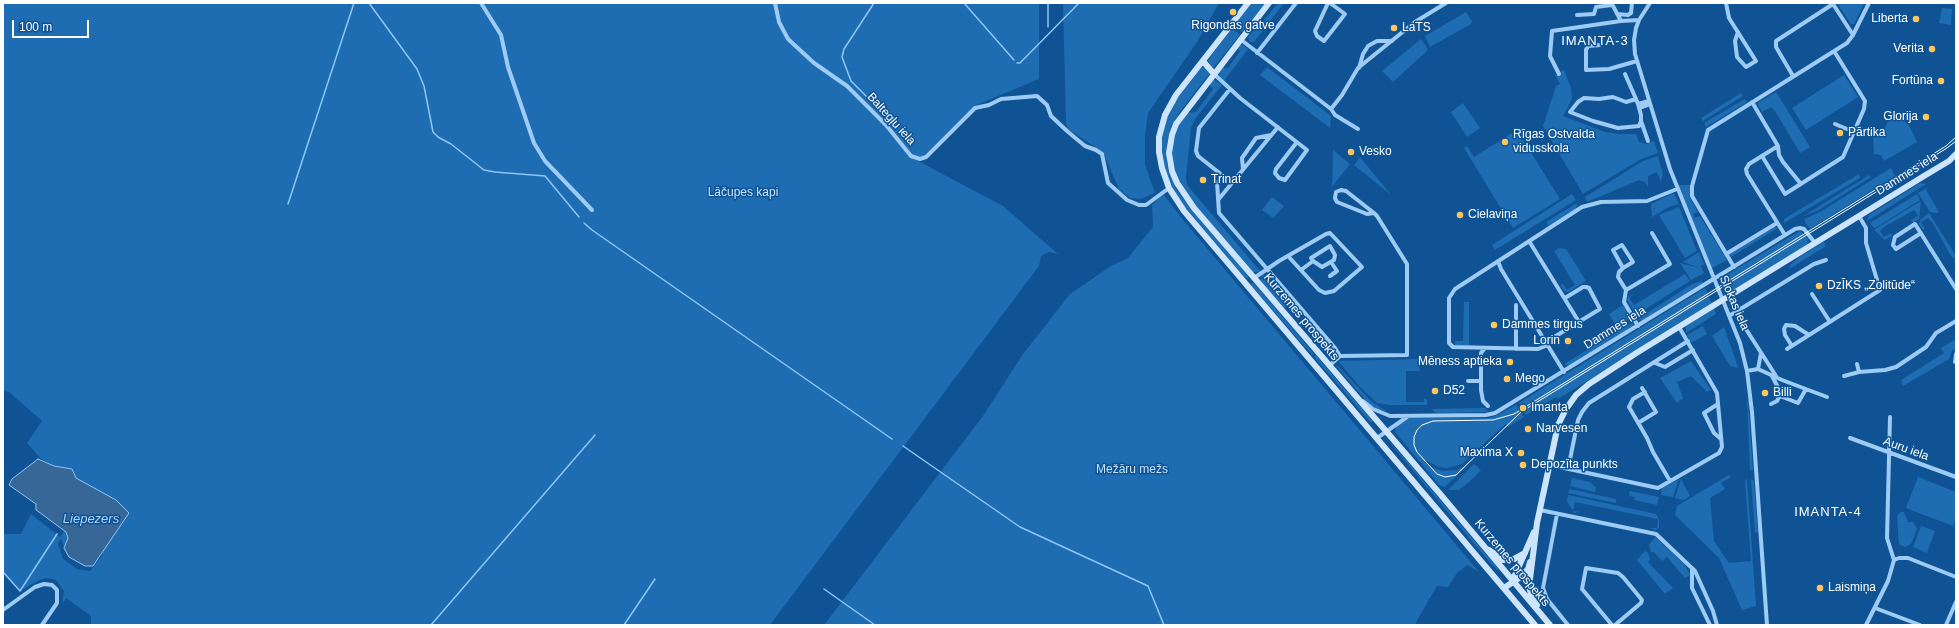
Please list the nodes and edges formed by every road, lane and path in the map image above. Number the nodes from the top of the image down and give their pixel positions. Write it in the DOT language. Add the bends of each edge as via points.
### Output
graph roads {
  1 [pos="481,3"];
  2 [pos="775,3"];
  3 [pos="1248,3"];
  4 [pos="1269,3"];
  5 [pos="1296,3"];
  6 [pos="1329,3"];
  7 [pos="1446,3"];
  8 [pos="1632,3"];
  9 [pos="1726,3"];
  10 [pos="1869,3"];
  11 [pos="1612,4"];
  12 [pos="1648,4"];
  13 [pos="1440,5"];
  14 [pos="1617,14"];
  15 [pos="1577,15"];
  16 [pos="1639,20"];
  17 [pos="1621,21"];
  18 [pos="1738,32"];
  19 [pos="1854,35"];
  20 [pos="1240,39"];
  21 [pos="1392,42"];
  22 [pos="1600,46"];
  23 [pos="1834,50"];
  24 [pos="1258,53"];
  25 [pos="1203,61"];
  26 [pos="1637,61"];
  27 [pos="1358,68"];
  28 [pos="1214,74"];
  29 [pos="1559,74"];
  30 [pos="1625,74"];
  31 [pos="1793,76"];
  32 [pos="1230,89"];
  33 [pos="1636,100"];
  34 [pos="1650,102"];
  35 [pos="1752,102"];
  36 [pos="1638,106"];
  37 [pos="1330,109"];
  38 [pos="1641,121"];
  39 [pos="1835,124"];
  40 [pos="1278,127"];
  41 [pos="1358,130"];
  42 [pos="1854,132"];
  43 [pos="1271,135"];
  44 [pos="1648,141"];
  45 [pos="1297,142"];
  46 [pos="1778,146"];
  47 [pos="1956,154"];
  48 [pos="1762,156"];
  49 [pos="1953,160"];
  50 [pos="1243,169"];
  51 [pos="1216,182"];
  52 [pos="1232,183"];
  53 [pos="1802,184"];
  54 [pos="1169,188"];
  55 [pos="1677,189"];
  56 [pos="1218,200"];
  57 [pos="592,210"];
  58 [pos="1374,213"];
  59 [pos="1860,216"];
  60 [pos="1777,223"];
  61 [pos="1652,233"];
  62 [pos="1921,233"];
  63 [pos="1785,236"];
  64 [pos="1529,241"];
  65 [pos="1815,243"];
  66 [pos="1726,254"];
  67 [pos="1288,256"];
  68 [pos="1826,260"];
  69 [pos="1313,261"];
  70 [pos="1498,261"];
  71 [pos="1331,262"];
  72 [pos="1734,267"];
  73 [pos="1624,268"];
  74 [pos="1267,269"];
  75 [pos="1301,270"];
  76 [pos="1330,276"];
  77 [pos="1254,278"];
  78 [pos="1714,280"];
  79 [pos="1246,284"];
  80 [pos="1956,289"];
  81 [pos="1626,290"];
  82 [pos="1812,294"];
  83 [pos="1565,298"];
  84 [pos="1723,301"];
  85 [pos="1516,305"];
  86 [pos="1735,312"];
  87 [pos="1729,316"];
  88 [pos="1956,321"];
  89 [pos="1579,322"];
  90 [pos="1830,322"];
  91 [pos="1638,326"];
  92 [pos="1679,327"];
  93 [pos="1809,335"];
  94 [pos="1688,341"];
  95 [pos="1547,344"];
  96 [pos="1792,346"];
  97 [pos="1485,348"];
  98 [pos="1516,349"];
  99 [pos="1787,349"];
  100 [pos="1693,350"];
  101 [pos="1761,353"];
  102 [pos="1956,354"];
  103 [pos="1340,356"];
  104 [pos="1954,362"];
  105 [pos="1655,363"];
  106 [pos="1857,364"];
  107 [pos="1329,366"];
  108 [pos="1758,369"];
  109 [pos="1747,371"];
  110 [pos="1564,372"];
  111 [pos="1860,372"];
  112 [pos="1770,374"];
  113 [pos="1844,376"];
  114 [pos="1776,377"];
  115 [pos="1468,381"];
  116 [pos="1481,381"];
  117 [pos="1806,389"];
  118 [pos="1353,394"];
  119 [pos="1780,396"];
  120 [pos="1828,397"];
  121 [pos="1718,404"];
  122 [pos="1771,404"];
  123 [pos="1488,406"];
  124 [pos="1409,416"];
  125 [pos="1890,416"];
  126 [pos="1638,423"];
  127 [pos="1385,431"];
  128 [pos="1377,438"];
  129 [pos="1850,438"];
  130 [pos="1721,439"];
  131 [pos="1889,453"];
  132 [pos="1550,465"];
  133 [pos="1568,469"];
  134 [pos="1956,477"];
  135 [pos="1670,481"];
  136 [pos="1540,510"];
  137 [pos="1557,514"];
  138 [pos="1537,523"];
  139 [pos="1483,545"];
  140 [pos="1525,553"];
  141 [pos="1533,556"];
  142 [pos="1894,560"];
  143 [pos="1692,568"];
  144 [pos="1956,577"];
  145 [pos="1512,582"];
  146 [pos="1504,588"];
  147 [pos="1956,602"];
  148 [pos="1875,608"];
  149 [pos="3,610"];
  150 [pos="1549,624"];
  151 [pos="42,625"];
  152 [pos="1535,625"];
  153 [pos="1568,625"];
  154 [pos="1612,625"];
  155 [pos="1615,625"];
  156 [pos="1710,625"];
  157 [pos="1717,625"];
  158 [pos="1767,625"];
  159 [pos="1866,625"];
  160 [pos="1920,625"];
  161 [pos="1946,625"];
  1 -- 57 [label="street" via="501,35 508,67 534,143 545,161"];
  2 -- 54 [label="street, Baltegļu iela" via="779,22 788,39 814,63 847,86 886,125 911,156 920,159 926,157 976,108 1001,99 1037,96 1047,105 1051,116 1067,131 1086,146 1102,154 1108,183 1128,200 1146,205"];
  3 -- 25 [label="main road, Kurzemes prospekts"];
  4 -- 20 [label="main road, Kurzemes prospekts"];
  5 -- 24 [label="street"];
  6 -- 6 [label="street" via="1345,14 1324,41 1315,31"];
  7 -- 13 [label="street"];
  8 -- 14 [label="street" via="1628,16"];
  9 -- 18 [label="street" via="1729,18"];
  10 -- 19 [label="street"];
  11 -- 14 [label="street"];
  11 -- 15 [label="street" via="1596,6 1594,14"];
  12 -- 16 [label="street, Slokas iela"];
  13 -- 21 [label="street"];
  14 -- 17 [label="street"];
  16 -- 17 [label="street"];
  16 -- 26 [label="street, Slokas iela" via="1634,40"];
  17 -- 29 [label="street" via="1552,32 1550,56"];
  18 -- 18 [label="street" via="1756,61 1746,67 1737,58 1734,41"];
  19 -- 23 [label="street" via="1847,43"];
  19 -- 31 [label="street" via="1833,4 1776,41 1776,47"];
  20 -- 24 [label="street"];
  20 -- 28 [label="main road, Kurzemes prospekts"];
  21 -- 27 [label="street"];
  21 -- 27 [label="street" via="1377,41 1368,46 1362,54"];
  22 -- 26 [label="street" via="1588,46 1586,70"];
  23 -- 31 [label="street"];
  23 -- 42 [label="street" via="1865,101"];
  24 -- 37 [label="street"];
  25 -- 28 [label="main road"];
  25 -- 54 [label="main road, Kurzemes prospekts" via="1172,102 1162,122 1159,152"];
  26 -- 34 [label="street, Slokas iela"];
  27 -- 37 [label="street" via="1342,95"];
  28 -- 32 [label="street"];
  28 -- 77 [label="main road, Kurzemes prospekts" via="1176,124 1170,142 1171,165 1177,183 1187,199"];
  30 -- 33 [label="street"];
  31 -- 35 [label="street"];
  32 -- 40 [label="street"];
  32 -- 52 [label="street" via="1199,128 1196,151 1198,156"];
  33 -- 36 [label="street"];
  33 -- 38 [label="street" via="1626,102 1613,97 1584,98 1570,112 1618,128 1635,128"];
  34 -- 36 [label="street"];
  34 -- 55 [label="street, Slokas iela"];
  35 -- 46 [label="street"];
  35 -- 66 [label="street" via="1708,130 1691,190 1695,204"];
  36 -- 38 [label="street"];
  37 -- 41 [label="street"];
  38 -- 44 [label="street"];
  39 -- 42 [label="street"];
  40 -- 43 [label="street"];
  40 -- 45 [label="street"];
  42 -- 53 [label="street" via="1841,159"];
  43 -- 50 [label="street"];
  43 -- 50 [label="street" via="1256,138 1242,158"];
  45 -- 45 [label="street" via="1307,150 1285,180 1279,178 1275,170"];
  46 -- 48 [label="street"];
  46 -- 53 [label="street" via="1783,162"];
  47 -- 49 [label="main road, Dammes iela"];
  48 -- 53 [label="street" via="1786,194"];
  48 -- 60 [label="street" via="1748,166 1746,172"];
  49 -- 59 [label="main road, Dammes iela"];
  50 -- 52 [label="street"];
  51 -- 56 [label="street"];
  52 -- 56 [label="street"];
  54 -- 79 [label="main road, Kurzemes prospekts" via="1184,211"];
  55 -- 64 [label="street" via="1647,201 1601,202 1582,207"];
  55 -- 78 [label="street, Slokas iela"];
  56 -- 74 [label="street" via="1219,213"];
  58 -- 58 [label="street" via="1343,190 1338,190 1335,195 1338,203 1367,214"];
  58 -- 103 [label="street" via="1380,218 1407,264 1407,355"];
  59 -- 65 [label="main road, Dammes iela"];
  59 -- 90 [label="street" via="1866,228 1866,243 1880,290"];
  60 -- 63 [label="street"];
  60 -- 66 [label="street"];
  61 -- 81 [label="street" via="1670,264"];
  62 -- 62 [label="street" via="1896,249 1894,246 1895,237 1915,224"];
  62 -- 80 [label="street"];
  63 -- 65 [label="street, Dammes iela" via="1795,229 1802,228"];
  63 -- 72 [label="street, Dammes iela"];
  64 -- 70 [label="street"];
  64 -- 83 [label="street"];
  65 -- 84 [label="main road, Dammes iela"];
  66 -- 72 [label="street"];
  67 -- 74 [label="street"];
  67 -- 75 [label="street"];
  67 -- 75 [label="street" via="1330,233 1362,267 1327,294 1319,290"];
  68 -- 86 [label="street" via="1814,264"];
  69 -- 71 [label="street" via="1322,267"];
  69 -- 71 [label="street" via="1311,258 1330,246 1335,255"];
  69 -- 75 [label="street"];
  70 -- 95 [label="street"];
  70 -- 97 [label="street" via="1455,289 1449,298 1451,345 1456,348"];
  71 -- 76 [label="street" via="1337,271"];
  72 -- 78 [label="street, Dammes iela"];
  73 -- 73 [label="street" via="1613,250 1622,245 1633,262"];
  73 -- 81 [label="street" via="1618,277"];
  74 -- 77 [label="street"];
  74 -- 103 [label="street"];
  77 -- 79 [label="main road"];
  77 -- 107 [label="main road, Kurzemes prospekts"];
  78 -- 84 [label="street, Slokas iela"];
  78 -- 91 [label="street, Dammes iela"];
  79 -- 128 [label="main road, Kurzemes prospekts"];
  81 -- 91 [label="street" via="1624,302"];
  82 -- 90 [label="street"];
  83 -- 89 [label="street"];
  83 -- 89 [label="street" via="1583,287 1589,288 1599,306 1598,311"];
  84 -- 87 [label="street, Slokas iela"];
  84 -- 92 [label="main road, Dammes iela"];
  85 -- 98 [label="street"];
  86 -- 87 [label="street"];
  86 -- 101 [label="street"];
  87 -- 109 [label="street, Slokas iela"];
  88 -- 111 [label="street" via="1936,333 1926,347 1896,367"];
  89 -- 95 [label="street"];
  90 -- 93 [label="street"];
  91 -- 110 [label="street, Dammes iela"];
  92 -- 94 [label="street"];
  92 -- 132 [label="main road, Dammes iela" via="1588,384 1576,395 1558,425"];
  93 -- 96 [label="street"];
  93 -- 96 [label="street" via="1795,326 1786,325 1785,335"];
  94 -- 100 [label="street"];
  94 -- 105 [label="street"];
  95 -- 98 [label="street" via="1538,349"];
  95 -- 110 [label="street"];
  96 -- 99 [label="street"];
  97 -- 98 [label="street"];
  97 -- 116 [label="street" via="1482,354"];
  100 -- 105 [label="street" via="1665,367"];
  100 -- 121 [label="street" via="1714,385"];
  101 -- 108 [label="street"];
  101 -- 114 [label="street"];
  102 -- 104 [label="street"];
  103 -- 107 [label="street"];
  105 -- 133 [label="street" via="1594,399 1584,408 1576,425"];
  106 -- 111 [label="street"];
  107 -- 118 [label="main road, Kurzemes prospekts"];
  108 -- 109 [label="street"];
  108 -- 112 [label="street"];
  109 -- 158 [label="street, Slokas iela"];
  110 -- 124 [label="street, Dammes iela" via="1491,415"];
  111 -- 113 [label="street"];
  112 -- 114 [label="street"];
  112 -- 119 [label="street" via="1780,389"];
  114 -- 117 [label="street"];
  115 -- 116 [label="street"];
  116 -- 123 [label="street" via="1483,401"];
  117 -- 119 [label="street" via="1798,403"];
  117 -- 120 [label="street"];
  118 -- 124 [label="street, Dammes iela" via="1384,415"];
  118 -- 127 [label="main road, Kurzemes prospekts"];
  119 -- 122 [label="street"];
  121 -- 130 [label="street"];
  121 -- 130 [label="street" via="1704,413 1714,432"];
  124 -- 127 [label="street"];
  125 -- 131 [label="street"];
  126 -- 126 [label="street" via="1656,412 1644,390 1633,399 1629,407"];
  126 -- 135 [label="street"];
  127 -- 128 [label="street"];
  127 -- 139 [label="main road, Kurzemes prospekts"];
  128 -- 146 [label="main road, Kurzemes prospekts"];
  129 -- 131 [label="street, Auru iela"];
  130 -- 135 [label="street" via="1722,447 1718,453"];
  131 -- 134 [label="street, Auru iela"];
  131 -- 142 [label="street" via="1887,538"];
  132 -- 133 [label="street"];
  132 -- 136 [label="main road, Dammes iela"];
  133 -- 135 [label="street" via="1655,488"];
  136 -- 137 [label="street"];
  136 -- 138 [label="main road, Dammes iela"];
  137 -- 143 [label="street" via="1653,533 1662,538"];
  137 -- 153 [label="street" via="1543,588 1547,599"];
  138 -- 140 [label="main road, Dammes iela"];
  138 -- 141 [label="main road, Dammes iela"];
  139 -- 140 [label="main road" via="1503,560 1514,559"];
  139 -- 145 [label="main road, Kurzemes prospekts"];
  140 -- 145 [label="main road, Dammes iela"];
  141 -- 145 [label="main road, Dammes iela" via="1528,569"];
  141 -- 150 [label="main road, Dammes iela" via="1530,592"];
  142 -- 144 [label="street" via="1908,558"];
  142 -- 148 [label="street" via="1888,582"];
  143 -- 156 [label="street" via="1692,588"];
  143 -- 157 [label="street"];
  145 -- 146 [label="main road, Dammes iela"];
  145 -- 150 [label="main road, Kurzemes prospekts"];
  146 -- 152 [label="main road, Kurzemes prospekts"];
  147 -- 161 [label="street"];
  148 -- 159 [label="street"];
  148 -- 160 [label="street"];
  149 -- 151 [label="street" via="35,587 52,585 57,590 57,603"];
  154 -- 155 [label="street" via="1582,589 1586,568 1618,573 1642,600"];
}
